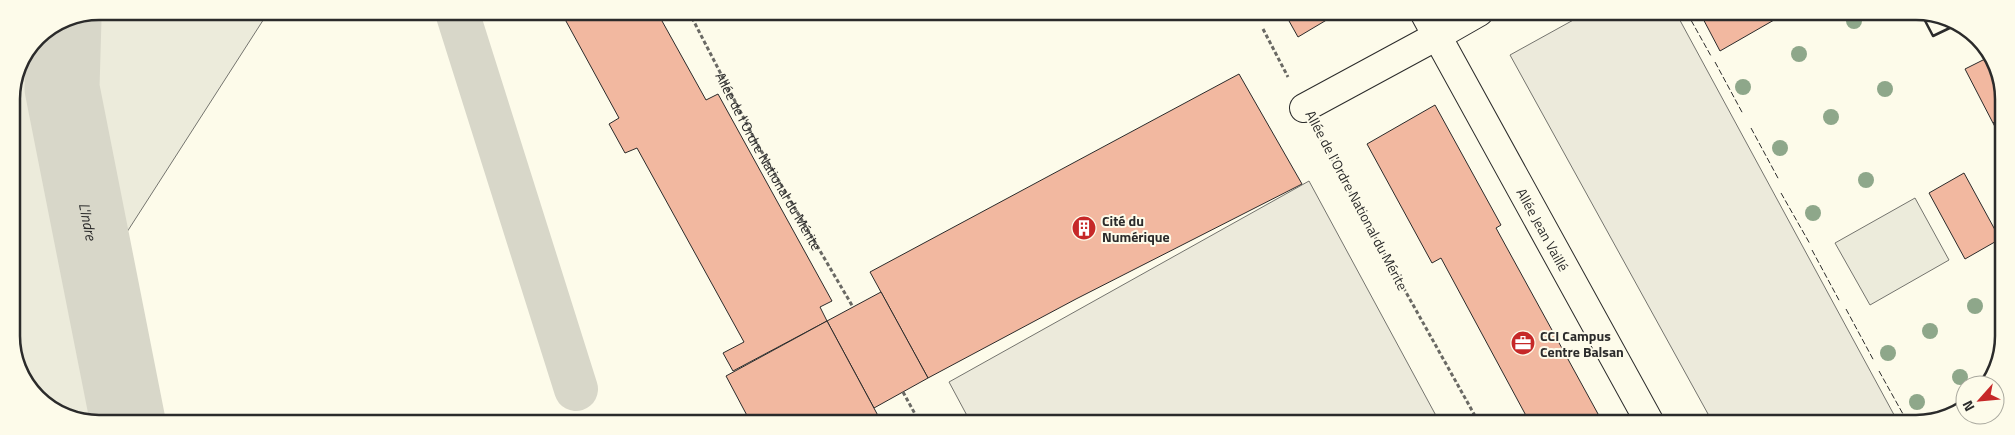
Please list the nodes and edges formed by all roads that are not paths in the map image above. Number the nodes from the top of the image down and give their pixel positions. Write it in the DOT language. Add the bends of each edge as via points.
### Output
graph roads {
  1 [pos="1428,20"];
  2 [pos="1465,20"];
  3 [pos="1437,36"];
  4 [pos="1304,108"];
  5 [pos="1646,415"];
  1 -- 3 [label="lane, Allée Jean Vaillé"];
  2 -- 3 [label="lane"];
  3 -- 4 [label="lane, Allée de l'Ordre National du Mérite"];
  3 -- 5 [label="lane, Allée Jean Vaillé"];
}
